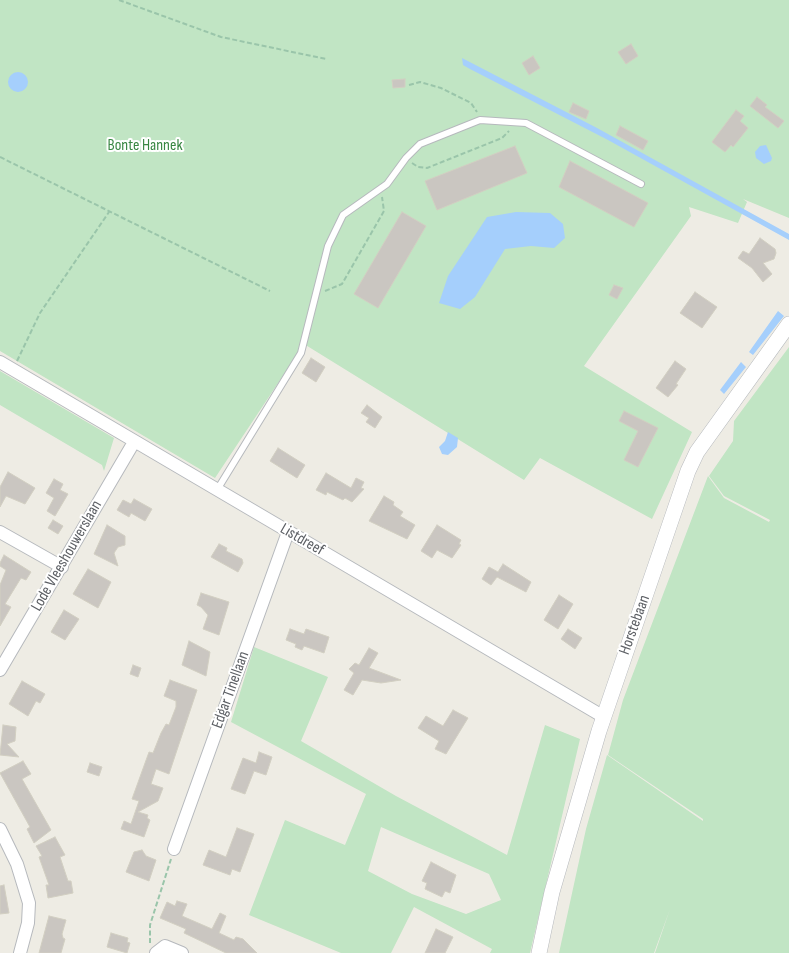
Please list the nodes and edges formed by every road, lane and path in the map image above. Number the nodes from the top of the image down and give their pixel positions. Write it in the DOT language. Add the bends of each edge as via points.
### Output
graph roads {
  1 [pos="119,0"];
  2 [pos="326,59"];
  3 [pos="409,85"];
  4 [pos="480,120"];
  5 [pos="511,123"];
  6 [pos="0,157"];
  7 [pos="406,158"];
  8 [pos="642,184"];
  9 [pos="379,191"];
  10 [pos="109,212"];
  11 [pos="270,291"];
  12 [pos="316,295"];
  13 [pos="789,324"];
  14 [pos="0,362"];
  15 [pos="13,370"];
  16 [pos="134,442"];
  17 [pos="217,490"];
  18 [pos="0,532"];
  19 [pos="288,532"];
  20 [pos="62,567"];
  21 [pos="0,670"];
  22 [pos="604,717"];
  23 [pos="0,830"];
  24 [pos="174,849"];
  25 [pos="153,948"];
  26 [pos="20,953"];
  27 [pos="182,953"];
  28 [pos="539,953"];
  1 -- 2 [label="path" via="221,37"];
  3 -- 4 [label="path" via="430,84 458,96 471,103"];
  4 -- 5 [label="lane"];
  4 -- 7 [label="lane" via="426,141"];
  5 -- 7 [label="path" via="510,130 502,138 427,168 418,167"];
  5 -- 8 [label="lane" via="526,123"];
  6 -- 10 [label="path"];
  7 -- 9 [label="lane"];
  9 -- 12 [label="lane" via="343,215 328,246"];
  9 -- 12 [label="path" via="385,204 384,211 342,284"];
  10 -- 11 [label="path"];
  10 -- 15 [label="path" via="40,314"];
  12 -- 17 [label="lane" via="301,353"];
  13 -- 22 [label="street, Horstebaan" via="697,452 688,471"];
  14 -- 15 [label="street, Listdreef"];
  15 -- 16 [label="street, Listdreef"];
  16 -- 17 [label="street, Listdreef"];
  16 -- 20 [label="street, Lode Vleeshouwerslaan"];
  17 -- 19 [label="street, Listdreef"];
  18 -- 20 [label="street"];
  19 -- 22 [label="street, Listdreef"];
  19 -- 24 [label="street, Edgar Tinellaan"];
  20 -- 21 [label="street, Lode Vleeshouwerslaan"];
  22 -- 28 [label="street, Horstebaan" via="552,892"];
  23 -- 26 [label="street" via="17,864 29,903 28,923"];
  24 -- 25 [label="path" via="150,925"];
  25 -- 27 [label="street" via="165,946"];
}
